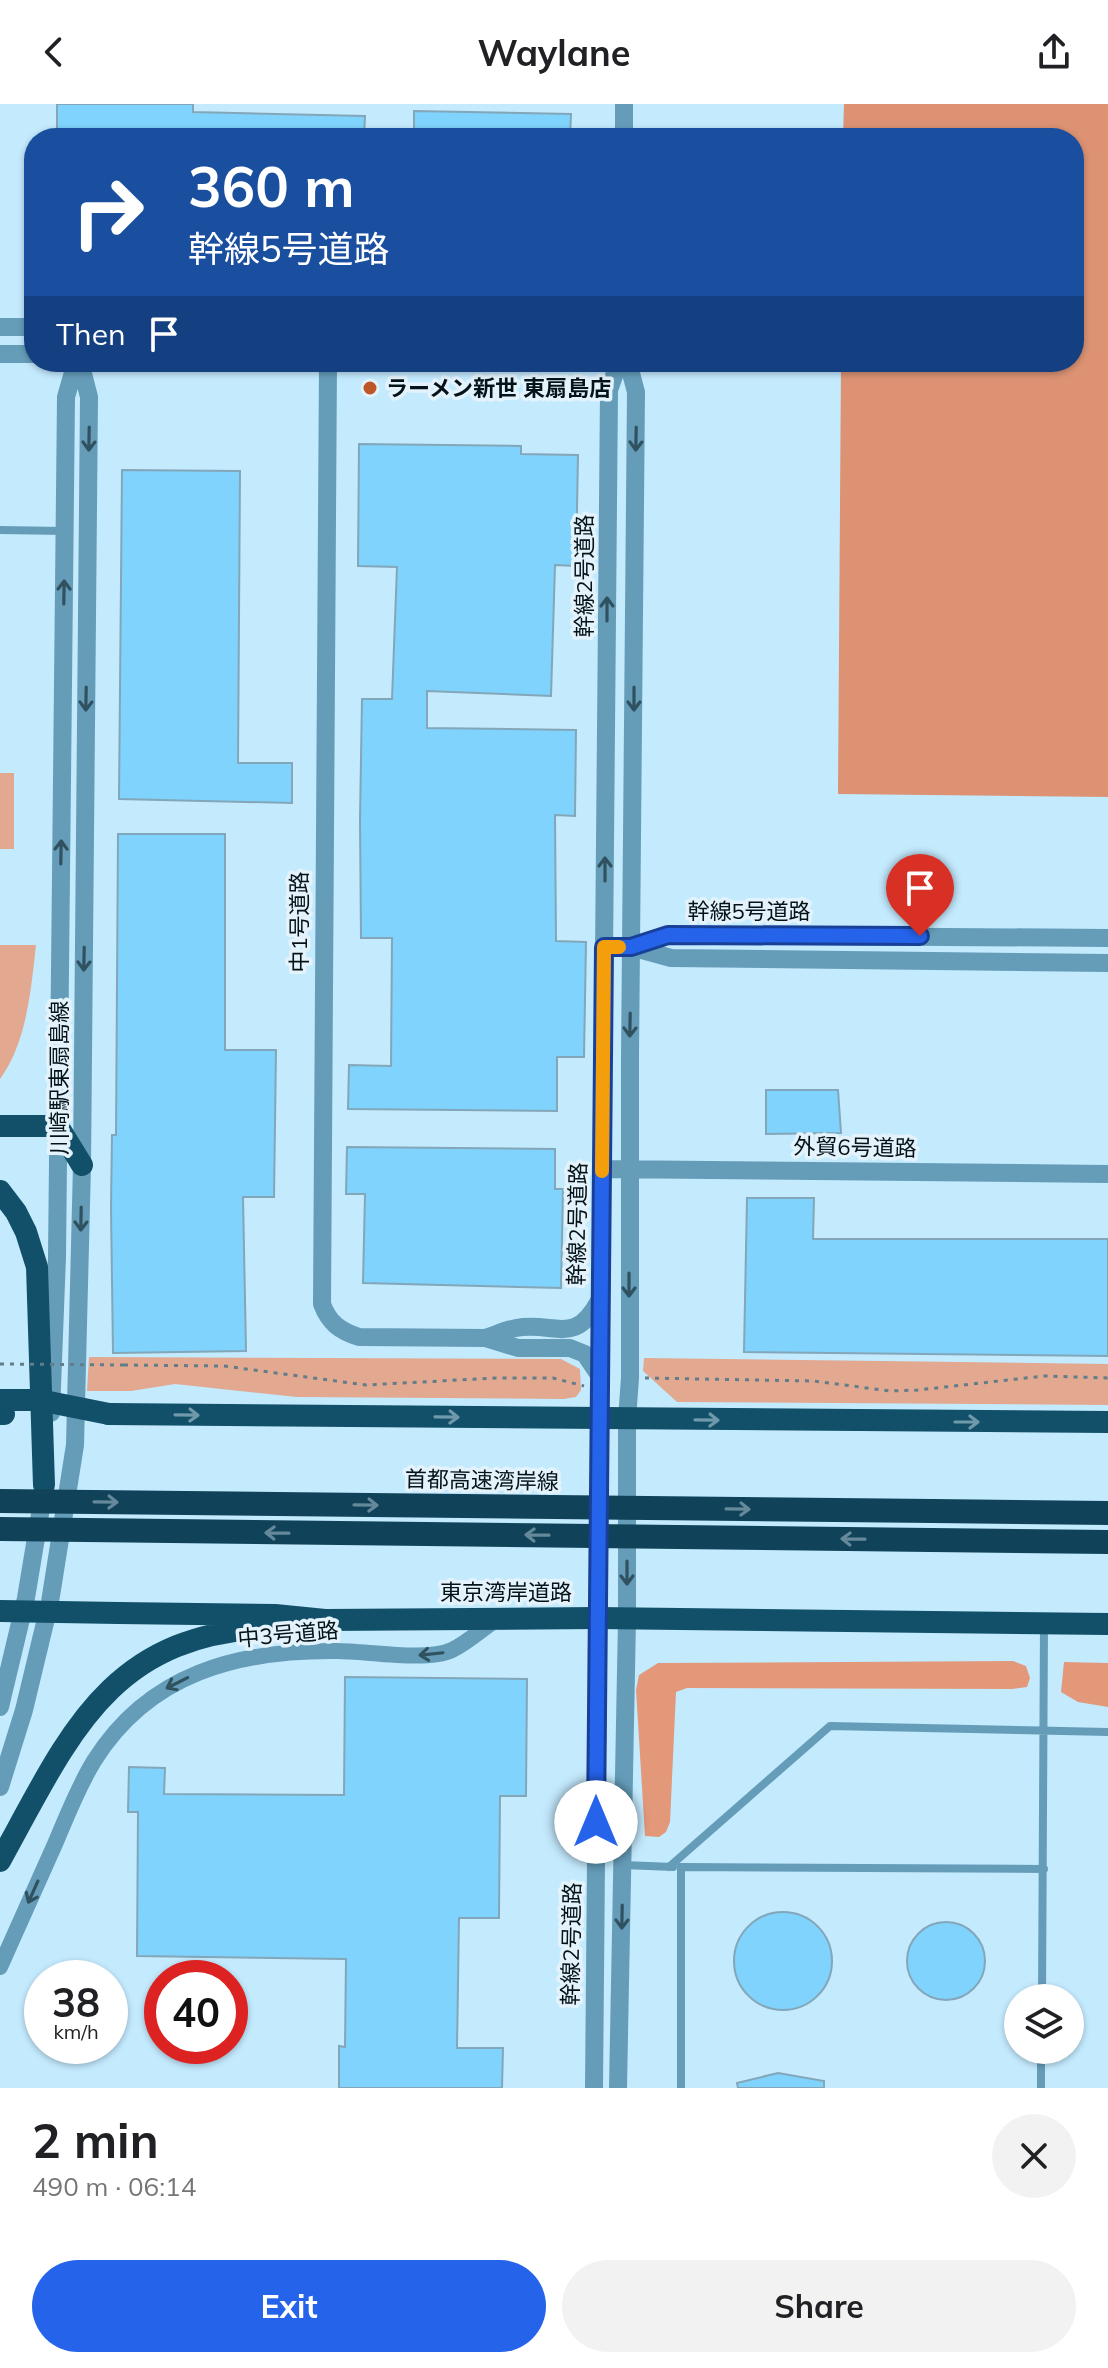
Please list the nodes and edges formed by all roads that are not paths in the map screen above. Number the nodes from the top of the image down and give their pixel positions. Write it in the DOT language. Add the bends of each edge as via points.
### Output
graph roads {
  1 [pos="624,104"];
  2 [pos="624,128"];
  3 [pos="0,327"];
  4 [pos="24,327"];
  5 [pos="0,354"];
  6 [pos="24,354"];
  7 [pos="75,372"];
  8 [pos="81,372"];
  9 [pos="328,372"];
  10 [pos="615,372"];
  11 [pos="631,372"];
  12 [pos="0,530"];
  13 [pos="65,531"];
  14 [pos="1108,938"];
  15 [pos="604,947"];
  16 [pos="631,947"];
  17 [pos="1108,963"];
  18 [pos="0,1126"];
  19 [pos="58,1126"];
  20 [pos="82,1165"];
  21 [pos="602,1169"];
  22 [pos="629,1169"];
  23 [pos="1108,1174"];
  24 [pos="0,1191"];
  25 [pos="600,1299"];
  26 [pos="485,1338"];
  27 [pos="599,1376"];
  28 [pos="1,1409"];
  29 [pos="598,1418"];
  30 [pos="627,1419"];
  31 [pos="1108,1422"];
  32 [pos="44,1485"];
  33 [pos="0,1501"];
  34 [pos="1108,1513"];
  35 [pos="0,1529"];
  36 [pos="1108,1542"];
  37 [pos="0,1611"];
  38 [pos="498,1618"];
  39 [pos="597,1618"];
  40 [pos="627,1619"];
  41 [pos="325,1620"];
  42 [pos="1044,1623"];
  43 [pos="1108,1624"];
  44 [pos="0,1707"];
  45 [pos="1044,1731"];
  46 [pos="1108,1732"];
  47 [pos="0,1787"];
  48 [pos="0,1861"];
  49 [pos="623,1865"];
  50 [pos="669,1867"];
  51 [pos="681,1867"];
  52 [pos="1044,1869"];
  53 [pos="0,1967"];
  54 [pos="1042,1984"];
  55 [pos="1041,2064"];
  56 [pos="594,2088"];
  57 [pos="618,2088"];
  58 [pos="681,2088"];
  59 [pos="1041,2088"];
  1 -- 2 [label="street"];
  3 -- 4 [label="street"];
  5 -- 6 [label="street"];
  7 -- 13 [label="street, 川崎駅東扇島線" via="66,397"];
  8 -- 20 [label="street, 川崎駅東扇島線, one-way" via="89,397"];
  9 -- 26 [label="street, 中1号道路" via="322,1304 331,1322 359,1337"];
  15 -- 10 [label="street, 幹線2号道路, one-way" via="609,390"];
  11 -- 16 [label="street, one-way" via="636,392"];
  12 -- 13 [label="lane"];
  19 -- 13 [label="street, 川崎駅東扇島線, one-way"];
  14 -- 16 [label="street, 幹線5号道路" via="668,935"];
  15 -- 16 [label="street"];
  15 -- 21 [label="street, 幹線2号道路"];
  16 -- 17 [label="street" via="671,958"];
  16 -- 22 [label="street, one-way"];
  18 -- 19 [label="highway"];
  19 -- 20 [label="highway"];
  19 -- 32 [label="street, 川崎駅東扇島線" via="55,1332"];
  20 -- 47 [label="street, 川崎駅東扇島線, one-way" via="73,1459 47,1615"];
  21 -- 22 [label="street, 外貿6号道路"];
  21 -- 25 [label="street, 幹線2号道路"];
  22 -- 23 [label="street, 外貿6号道路"];
  22 -- 30 [label="street, one-way"];
  24 -- 32 [label="highway" via="26,1232 37,1267"];
  25 -- 26 [label="street, 中1号道路" via="589,1319 576,1328 516,1328"];
  25 -- 27 [label="street, 幹線2号道路"];
  26 -- 27 [label="street, 中1号道路" via="518,1348 578,1350"];
  27 -- 29 [label="street, 幹線2号道路"];
  28 -- 29 [label="highway, one-way, bridge"];
  29 -- 30 [label="highway"];
  29 -- 39 [label="street, 幹線2号道路"];
  30 -- 31 [label="highway, one-way"];
  30 -- 40 [label="street, one-way"];
  32 -- 44 [label="street, 川崎駅東扇島線" via="26,1598"];
  33 -- 34 [label="highway, 首都高速湾岸線, one-way, bridge"];
  36 -- 35 [label="highway, one-way, bridge"];
  37 -- 41 [label="highway, 東京湾岸道路, bridge"];
  38 -- 39 [label="highway, 東京湾岸道路"];
  38 -- 41 [label="highway, 東京湾岸道路"];
  38 -- 53 [label="street, 中3号道路, one-way" via="434,1656 370,1651 255,1655 166,1688 120,1727 96,1759"];
  39 -- 40 [label="highway, 東京湾岸道路"];
  39 -- 56 [label="street, 幹線2号道路"];
  40 -- 42 [label="highway, 東京湾岸道路"];
  40 -- 49 [label="street"];
  41 -- 48 [label="highway" via="199,1638 128,1673 72,1734"];
  42 -- 43 [label="highway, 東京湾岸道路"];
  42 -- 45 [label="lane"];
  45 -- 46 [label="lane"];
  45 -- 50 [label="lane" via="830,1726"];
  45 -- 52 [label="lane"];
  49 -- 50 [label="lane"];
  49 -- 57 [label="street, one-way"];
  50 -- 51 [label="lane"];
  51 -- 52 [label="lane"];
  51 -- 58 [label="lane"];
  52 -- 54 [label="lane"];
  55 -- 59 [label="lane"];
}
